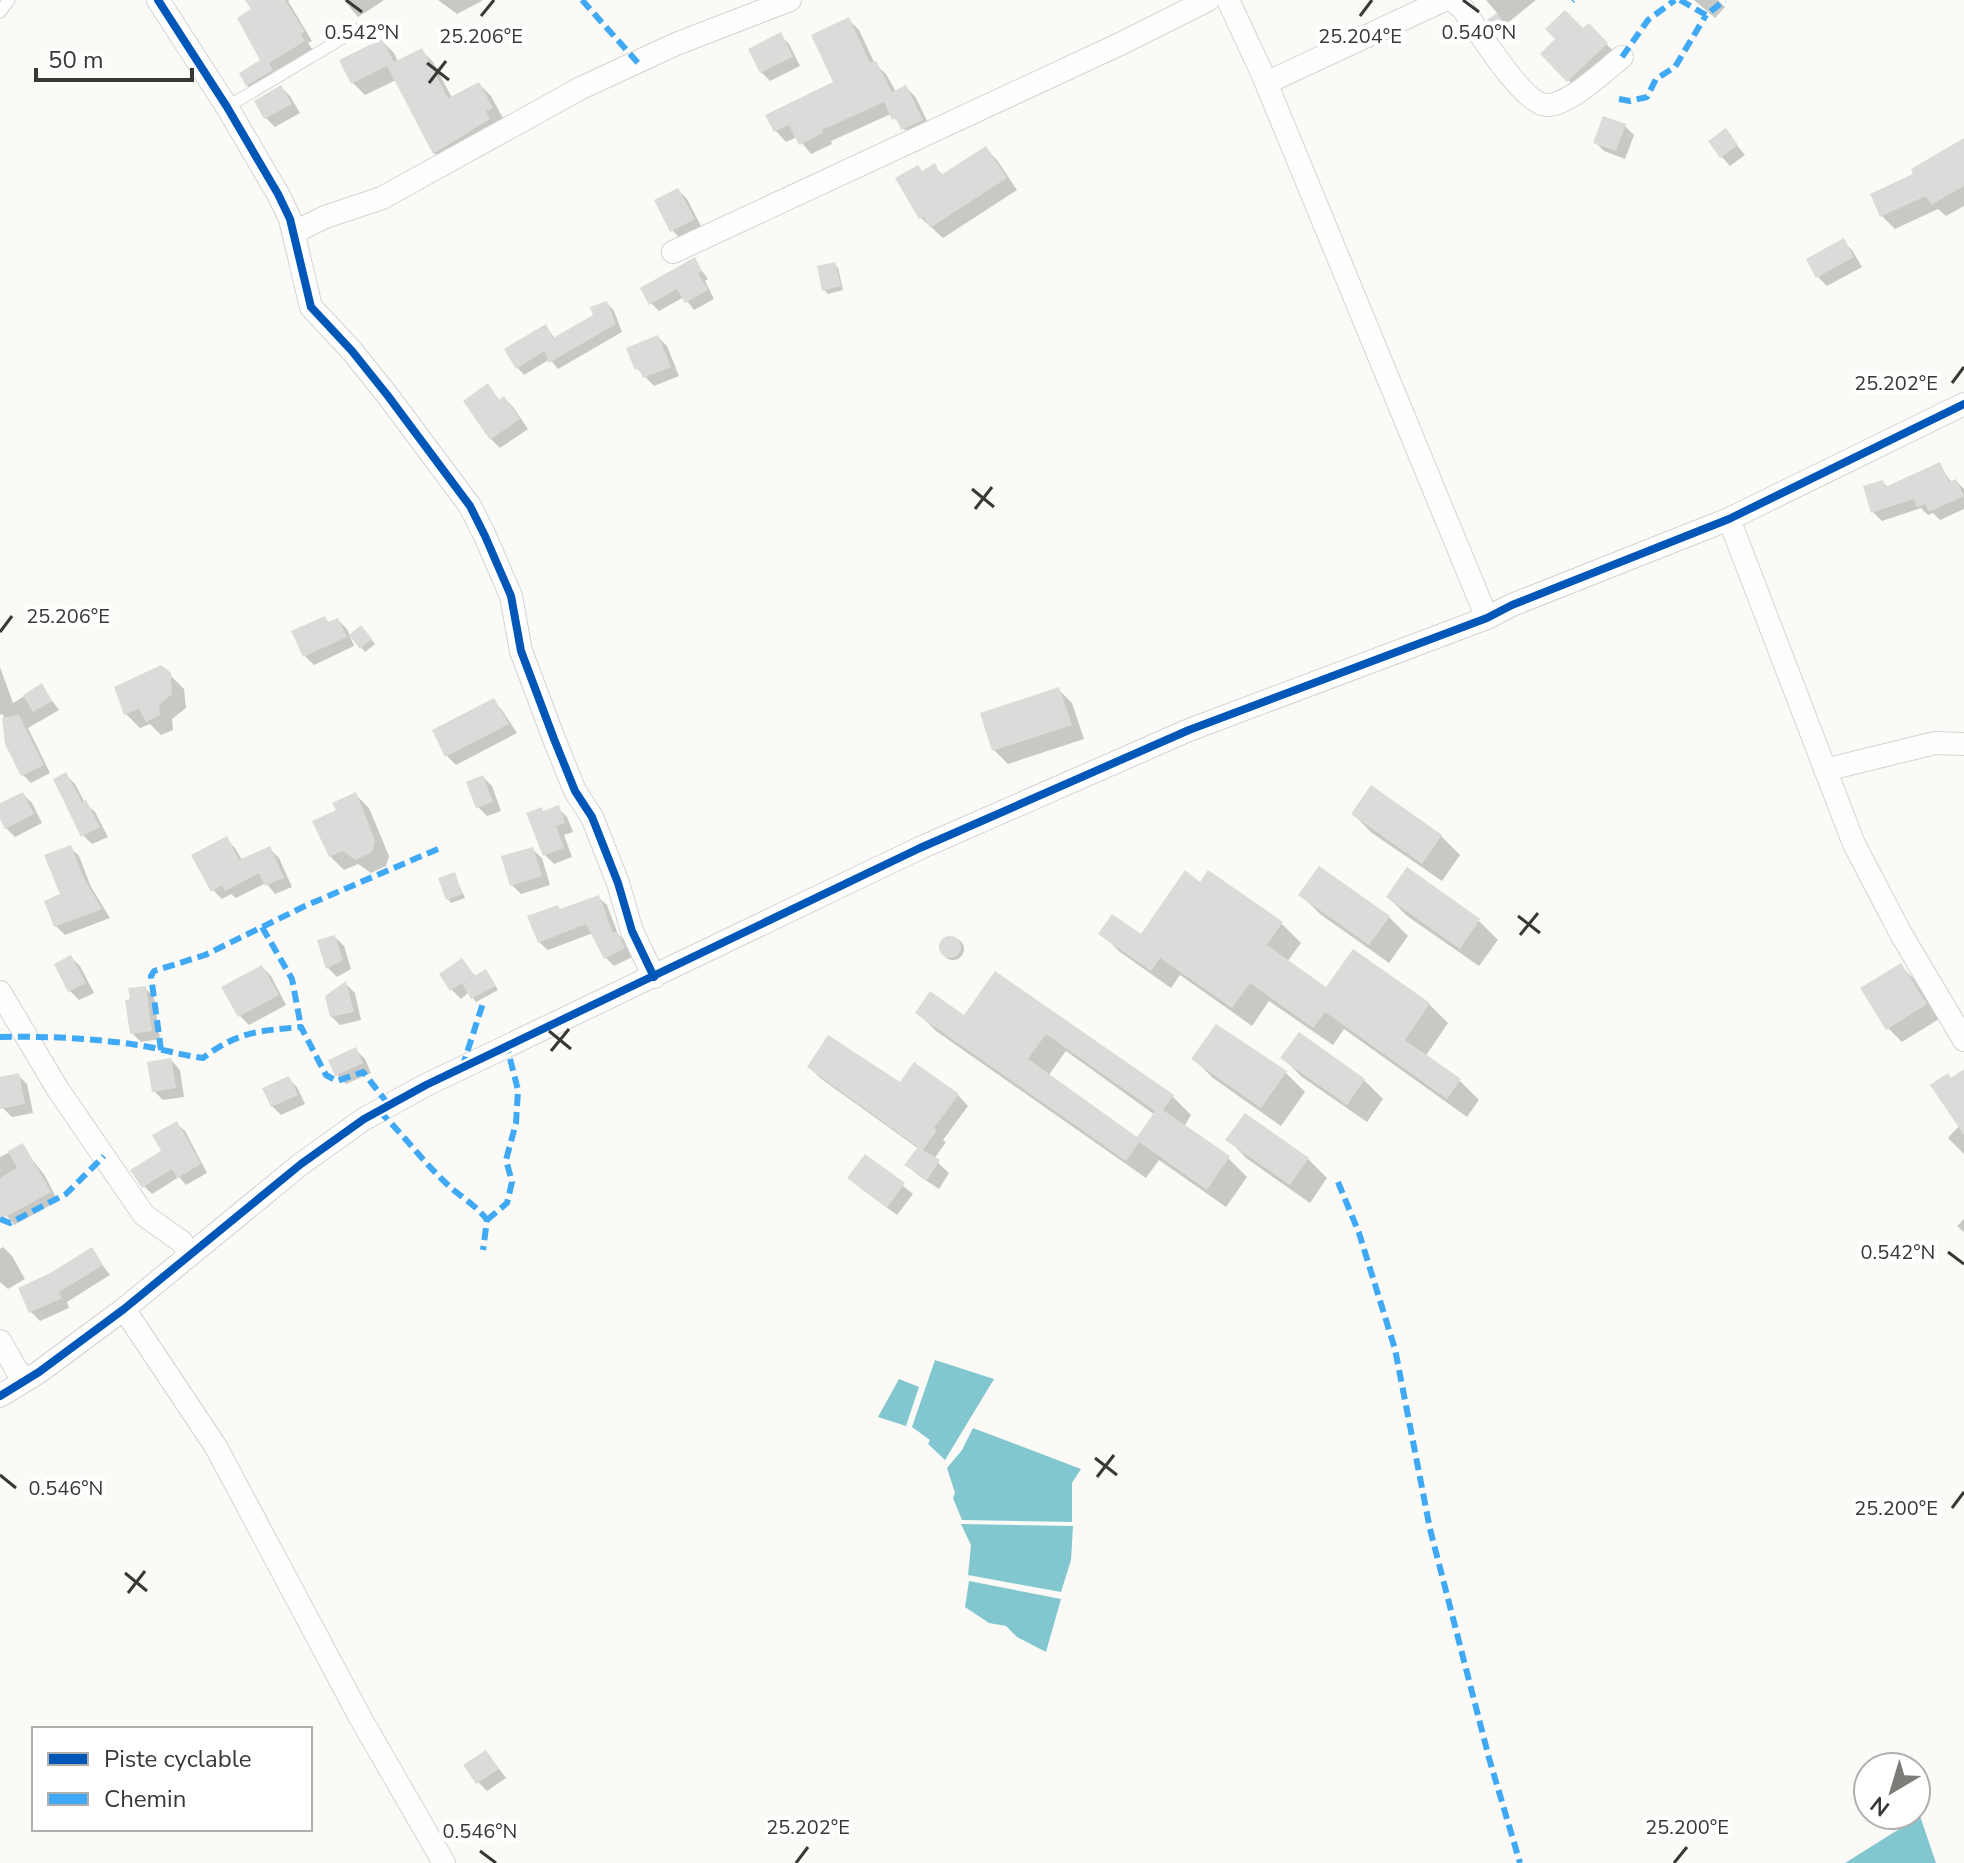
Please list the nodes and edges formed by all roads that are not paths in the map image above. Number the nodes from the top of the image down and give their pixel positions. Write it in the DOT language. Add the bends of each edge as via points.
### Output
graph roads {
  1 [pos="9,0"];
  2 [pos="158,0"];
  3 [pos="790,0"];
  4 [pos="1208,0"];
  5 [pos="1228,0"];
  6 [pos="1444,0"];
  7 [pos="1452,0"];
  8 [pos="0,12"];
  9 [pos="358,29"];
  10 [pos="1622,57"];
  11 [pos="1266,83"];
  12 [pos="227,107"];
  13 [pos="293,233"];
  14 [pos="673,252"];
  15 [pos="1964,404"];
  16 [pos="1729,519"];
  17 [pos="1487,618"];
  18 [pos="1964,744"];
  19 [pos="1825,770"];
  20 [pos="654,977"];
  21 [pos="0,992"];
  22 [pos="1964,1040"];
  23 [pos="190,1255"];
  24 [pos="124,1309"];
  25 [pos="0,1341"];
  26 [pos="23,1381"];
  27 [pos="0,1396"];
  28 [pos="444,1863"];
  1 -- 8 [label="lane"];
  2 -- 12 [label="street"];
  3 -- 13 [label="street" via="581,88 382,198"];
  4 -- 14 [label="street"];
  5 -- 11 [label="street"];
  6 -- 11 [label="street"];
  7 -- 10 [label="street" via="1515,82 1532,100 1547,106 1565,100"];
  9 -- 12 [label="lane"];
  11 -- 17 [label="street"];
  12 -- 13 [label="street" via="278,194"];
  13 -- 20 [label="street" via="311,307 388,396 470,506 485,536 511,596 521,651 554,739 592,817"];
  15 -- 16 [label="street"];
  16 -- 17 [label="street"];
  16 -- 19 [label="street"];
  17 -- 20 [label="street" via="1189,730 920,848"];
  18 -- 19 [label="street" via="1935,743"];
  19 -- 22 [label="street" via="1854,844"];
  20 -- 23 [label="street" via="364,1119"];
  21 -- 23 [label="street" via="57,1088 144,1215 182,1242"];
  23 -- 24 [label="street"];
  24 -- 26 [label="street"];
  24 -- 28 [label="street" via="216,1447"];
  25 -- 26 [label="street"];
  26 -- 27 [label="street"];
}
